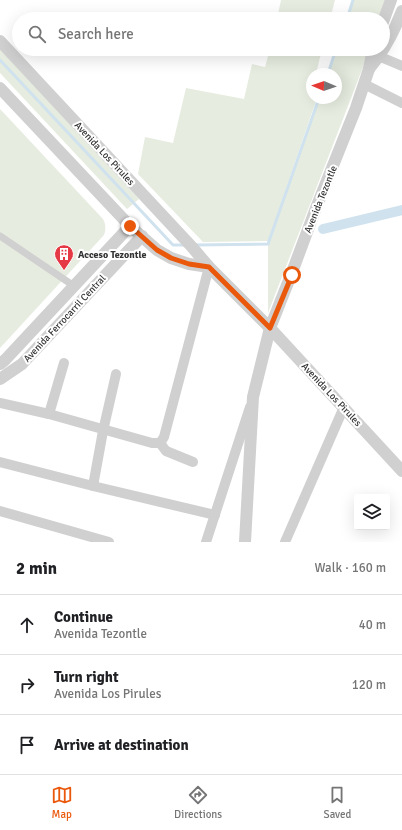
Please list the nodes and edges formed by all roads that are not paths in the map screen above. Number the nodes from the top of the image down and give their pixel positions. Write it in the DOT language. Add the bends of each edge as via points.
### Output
graph roads {
  1 [pos="391,0"];
  2 [pos="402,11"];
  3 [pos="387,12"];
  4 [pos="390,32"];
  5 [pos="0,40"];
  6 [pos="12,53"];
  7 [pos="15,56"];
  8 [pos="373,56"];
  9 [pos="380,56"];
  10 [pos="402,66"];
  11 [pos="364,84"];
  12 [pos="0,88"];
  13 [pos="402,102"];
  14 [pos="130,226"];
  15 [pos="0,236"];
  16 [pos="142,236"];
  17 [pos="209,267"];
  18 [pos="74,286"];
  19 [pos="270,328"];
  20 [pos="64,363"];
  21 [pos="0,364"];
  22 [pos="116,374"];
  23 [pos="0,379"];
  24 [pos="253,397"];
  25 [pos="0,403"];
  26 [pos="344,407"];
  27 [pos="49,414"];
  28 [pos="103,430"];
  29 [pos="160,443"];
  30 [pos="0,462"];
  31 [pos="193,462"];
  32 [pos="402,471"];
  33 [pos="93,486"];
  34 [pos="0,511"];
  35 [pos="214,516"];
  36 [pos="109,542"];
  37 [pos="206,542"];
  38 [pos="245,542"];
  39 [pos="285,542"];
  1 -- 3 [label="street"];
  2 -- 4 [label="street, Avenida Tezontle"];
  5 -- 6 [label="street, Avenida Los Pirules"];
  7 -- 17 [label="street, Avenida Los Pirules"];
  8 -- 11 [label="street, Avenida Tezontle"];
  9 -- 10 [label="street"];
  11 -- 13 [label="street"];
  11 -- 19 [label="street, Avenida Tezontle"];
  12 -- 14 [label="street"];
  14 -- 16 [label="street"];
  14 -- 18 [label="street, Avenida Ferrocarril Central"];
  15 -- 18 [label="street"];
  16 -- 17 [label="street" via="157,250 171,258"];
  16 -- 23 [label="street, Avenida Ferrocarril Central" via="22,364"];
  17 -- 19 [label="street, Avenida Los Pirules"];
  17 -- 29 [label="street" via="164,437"];
  18 -- 21 [label="street, Avenida Ferrocarril Central"];
  19 -- 24 [label="street, Avenida Tezontle"];
  19 -- 26 [label="street, Avenida Los Pirules"];
  20 -- 27 [label="street"];
  22 -- 28 [label="street"];
  24 -- 35 [label="street"];
  24 -- 38 [label="street, Avenida Tezontle"];
  25 -- 27 [label="street"];
  26 -- 32 [label="street, Avenida Los Pirules"];
  26 -- 39 [label="street"];
  27 -- 28 [label="street"];
  28 -- 29 [label="street"];
  28 -- 33 [label="street"];
  29 -- 31 [label="street" via="166,452"];
  30 -- 33 [label="street"];
  33 -- 35 [label="street"];
  34 -- 36 [label="street"];
  35 -- 37 [label="street"];
}
